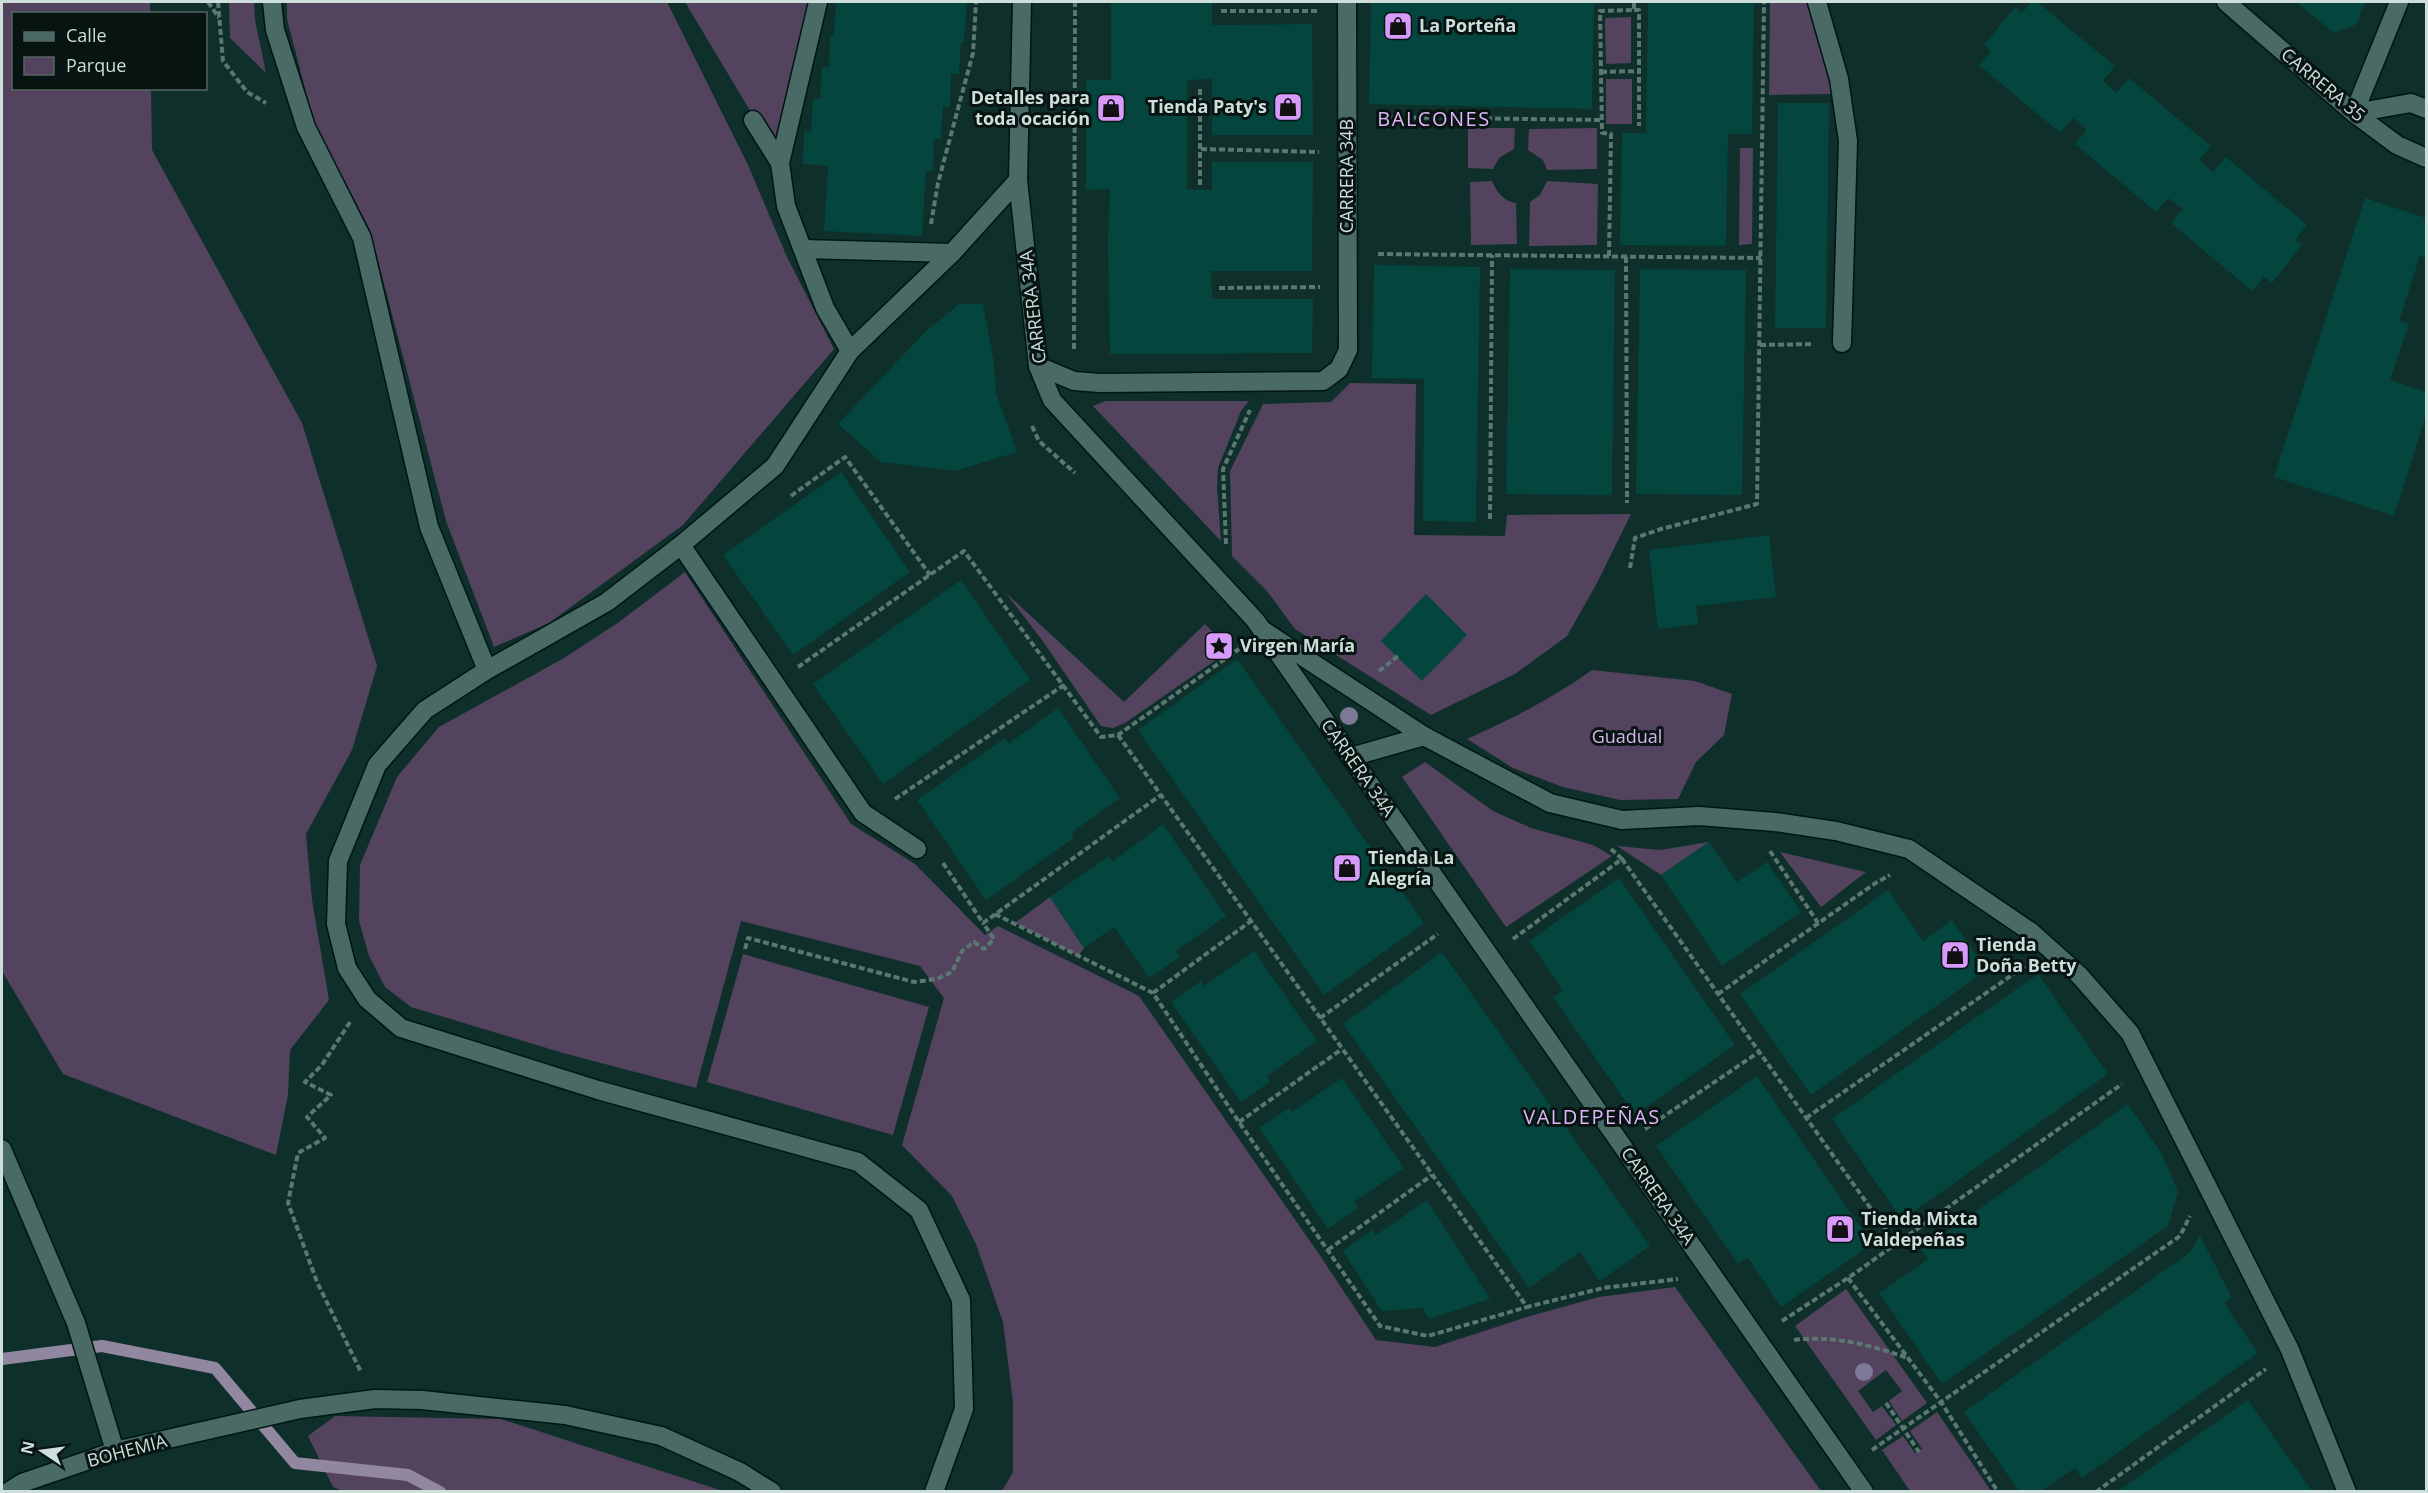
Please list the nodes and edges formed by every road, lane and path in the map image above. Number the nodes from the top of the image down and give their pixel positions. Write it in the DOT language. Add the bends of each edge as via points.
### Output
graph roads {
  1 [pos="208,2"];
  2 [pos="218,2"];
  3 [pos="272,2"];
  4 [pos="818,2"];
  5 [pos="976,2"];
  6 [pos="1022,2"];
  7 [pos="1075,2"];
  8 [pos="1634,2"];
  9 [pos="1764,2"];
  10 [pos="1817,2"];
  11 [pos="2226,2"];
  12 [pos="2399,2"];
  13 [pos="1347,6"];
  14 [pos="1634,10"];
  15 [pos="1221,11"];
  16 [pos="220,18"];
  17 [pos="1639,71"];
  18 [pos="1601,72"];
  19 [pos="1200,89"];
  20 [pos="2427,109"];
  21 [pos="2354,113"];
  22 [pos="1347,116"];
  23 [pos="753,120"];
  24 [pos="1602,120"];
  25 [pos="1639,126"];
  26 [pos="306,127"];
  27 [pos="1201,149"];
  28 [pos="1347,153"];
  29 [pos="2427,158"];
  30 [pos="780,164"];
  31 [pos="1018,180"];
  32 [pos="1200,187"];
  33 [pos="803,249"];
  34 [pos="928,252"];
  35 [pos="952,253"];
  36 [pos="1348,254"];
  37 [pos="1492,255"];
  38 [pos="1609,256"];
  39 [pos="1626,257"];
  40 [pos="1761,258"];
  41 [pos="1348,286"];
  42 [pos="1219,288"];
  43 [pos="1842,343"];
  44 [pos="1760,345"];
  45 [pos="850,351"];
  46 [pos="1038,366"];
  47 [pos="1074,381"];
  48 [pos="1267,381"];
  49 [pos="1030,421"];
  50 [pos="845,457"];
  51 [pos="1080,478"];
  52 [pos="1627,503"];
  53 [pos="1490,519"];
  54 [pos="681,545"];
  55 [pos="1630,568"];
  56 [pos="930,575"];
  57 [pos="1225,586"];
  58 [pos="1261,629"];
  59 [pos="1234,639"];
  60 [pos="487,670"];
  61 [pos="792,671"];
  62 [pos="1064,685"];
  63 [pos="1118,735"];
  64 [pos="1424,736"];
  65 [pos="1350,757"];
  66 [pos="1161,795"];
  67 [pos="898,796"];
  68 [pos="892,802"];
  69 [pos="905,806"];
  70 [pos="1764,843"];
  71 [pos="917,849"];
  72 [pos="938,855"];
  73 [pos="1892,875"];
  74 [pos="995,914"];
  75 [pos="1251,921"];
  76 [pos="983,923"];
  77 [pos="1818,923"];
  78 [pos="1432,924"];
  79 [pos="1508,943"];
  80 [pos="2047,947"];
  81 [pos="745,949"];
  82 [pos="1153,993"];
  83 [pos="1718,994"];
  84 [pos="367,999"];
  85 [pos="1320,1018"];
  86 [pos="1342,1048"];
  87 [pos="1759,1052"];
  88 [pos="2149,1068"];
  89 [pos="1806,1118"];
  90 [pos="1239,1122"];
  91 [pos="1639,1133"];
  92 [pos="2,1149"];
  93 [pos="1432,1175"];
  94 [pos="2213,1199"];
  95 [pos="1896,1244"];
  96 [pos="1328,1250"];
  97 [pos="1675,1269"];
  98 [pos="1848,1278"];
  99 [pos="1527,1307"];
  100 [pos="1774,1326"];
  101 [pos="1791,1341"];
  102 [pos="2290,1350"];
  103 [pos="1908,1358"];
  104 [pos="375,1399"];
  105 [pos="1941,1402"];
  106 [pos="1886,1403"];
  107 [pos="1902,1428"];
  108 [pos="115,1451"];
  109 [pos="1869,1452"];
  110 [pos="1918,1452"];
  111 [pos="8,1491"];
  112 [pos="772,1491"];
  113 [pos="934,1491"];
  114 [pos="1864,1491"];
  115 [pos="1998,1491"];
  116 [pos="2096,1491"];
  117 [pos="2347,1491"];
  1 -- 16 [label="path"];
  2 -- 16 [label="path"];
  3 -- 26 [label="street" via="275,30"];
  4 -- 30 [label="street"];
  5 -- 34 [label="path" via="973,53 938,183"];
  6 -- 31 [label="street, CARRERA 34A"];
  7 -- 47 [label="path"];
  8 -- 14 [label="path"];
  9 -- 40 [label="path"];
  10 -- 43 [label="street" via="1839,79 1848,141"];
  11 -- 21 [label="street, CARRERA 35"];
  12 -- 21 [label="street"];
  13 -- 15 [label="path"];
  13 -- 22 [label="street, CARRERA 34B"];
  14 -- 17 [label="path" via="1639,10"];
  14 -- 18 [label="path" via="1600,11"];
  16 -- 26 [label="path" via="223,61 247,92"];
  17 -- 18 [label="path"];
  17 -- 25 [label="path"];
  18 -- 24 [label="path"];
  19 -- 27 [label="path"];
  20 -- 21 [label="street" via="2411,104"];
  21 -- 29 [label="street, CARRERA 35" via="2397,145"];
  22 -- 24 [label="path"];
  22 -- 28 [label="street, CARRERA 34B"];
  23 -- 30 [label="street"];
  24 -- 38 [label="path" via="1602,133 1611,134"];
  26 -- 60 [label="street" via="362,238 429,527"];
  27 -- 28 [label="path"];
  27 -- 32 [label="path"];
  28 -- 36 [label="street, CARRERA 34B"];
  30 -- 33 [label="street" via="786,206"];
  31 -- 35 [label="street"];
  31 -- 46 [label="street, CARRERA 34A"];
  33 -- 34 [label="street"];
  33 -- 45 [label="street" via="825,308"];
  34 -- 35 [label="street"];
  35 -- 45 [label="street"];
  36 -- 37 [label="path"];
  36 -- 41 [label="street, CARRERA 34B"];
  37 -- 38 [label="path"];
  37 -- 53 [label="path"];
  38 -- 39 [label="path"];
  39 -- 40 [label="path"];
  39 -- 52 [label="path"];
  40 -- 44 [label="path"];
  41 -- 42 [label="path"];
  41 -- 48 [label="street, CARRERA 34B" via="1348,350 1339,369 1323,381"];
  43 -- 44 [label="path"];
  44 -- 55 [label="path" via="1757,504 1635,538"];
  45 -- 54 [label="street" via="776,466"];
  46 -- 47 [label="street"];
  46 -- 57 [label="street, CARRERA 34A" via="1052,400"];
  47 -- 48 [label="street"];
  48 -- 57 [label="path" via="1223,469"];
  49 -- 51 [label="path" via="1039,441"];
  50 -- 56 [label="path"];
  54 -- 60 [label="street" via="607,602"];
  54 -- 71 [label="street" via="863,813"];
  56 -- 61 [label="path"];
  56 -- 62 [label="path" via="964,551"];
  57 -- 58 [label="street, CARRERA 34A"];
  58 -- 64 [label="street"];
  58 -- 65 [label="street, CARRERA 34A"];
  59 -- 63 [label="path" via="1240,649"];
  60 -- 84 [label="street" via="425,710 377,765 338,861 336,924 347,968"];
  62 -- 63 [label="path" via="1101,737"];
  62 -- 67 [label="path"];
  63 -- 66 [label="path"];
  64 -- 65 [label="street"];
  64 -- 80 [label="street" via="1550,803 1591,813 1622,820 1699,816 1775,822 1836,831 1909,849"];
  65 -- 114 [label="street, CARRERA 34A"];
  66 -- 74 [label="path"];
  66 -- 75 [label="path"];
  67 -- 68 [label="path"];
  67 -- 69 [label="path"];
  70 -- 77 [label="path"];
  72 -- 76 [label="path"];
  73 -- 77 [label="path"];
  74 -- 76 [label="path"];
  74 -- 82 [label="path"];
  75 -- 82 [label="path"];
  75 -- 85 [label="path"];
  76 -- 81 [label="path" via="994,939 984,949 974,942 962,951 952,972 914,982 748,939"];
  77 -- 83 [label="path"];
  78 -- 85 [label="path" via="1438,934"];
  79 -- 83 [label="path" via="1622,859"];
  80 -- 88 [label="street" via="2079,975 2130,1033"];
  80 -- 89 [label="path"];
  82 -- 90 [label="path"];
  83 -- 87 [label="path"];
  84 -- 104 [label="path" via="322,1065 305,1082 332,1095 307,1117 325,1138 298,1153 288,1203 317,1282"];
  84 -- 113 [label="street" via="401,1028 598,1090 858,1162 920,1210 961,1300 964,1409"];
  85 -- 86 [label="path"];
  86 -- 90 [label="path"];
  86 -- 93 [label="path"];
  87 -- 89 [label="path"];
  87 -- 91 [label="path"];
  88 -- 94 [label="street"];
  88 -- 95 [label="path"];
  89 -- 95 [label="path"];
  90 -- 96 [label="path"];
  92 -- 108 [label="street" via="76,1323"];
  93 -- 96 [label="path"];
  93 -- 99 [label="path"];
  94 -- 102 [label="street"];
  94 -- 105 [label="path" via="2194,1208 2180,1236"];
  95 -- 98 [label="path"];
  96 -- 99 [label="path" via="1380,1326 1428,1336"];
  97 -- 99 [label="path" via="1682,1278 1603,1288"];
  98 -- 100 [label="path"];
  98 -- 103 [label="path"];
  101 -- 103 [label="path" via="1839,1340"];
  102 -- 116 [label="path"];
  102 -- 117 [label="street"];
  103 -- 105 [label="path"];
  104 -- 108 [label="street, BOHEMIA" via="300,1409"];
  104 -- 112 [label="street, BOHEMIA" via="565,1415 661,1436"];
  105 -- 107 [label="path"];
  105 -- 115 [label="path"];
  106 -- 107 [label="path"];
  107 -- 109 [label="path"];
  107 -- 110 [label="path"];
  108 -- 111 [label="street, BOHEMIA"];
}
